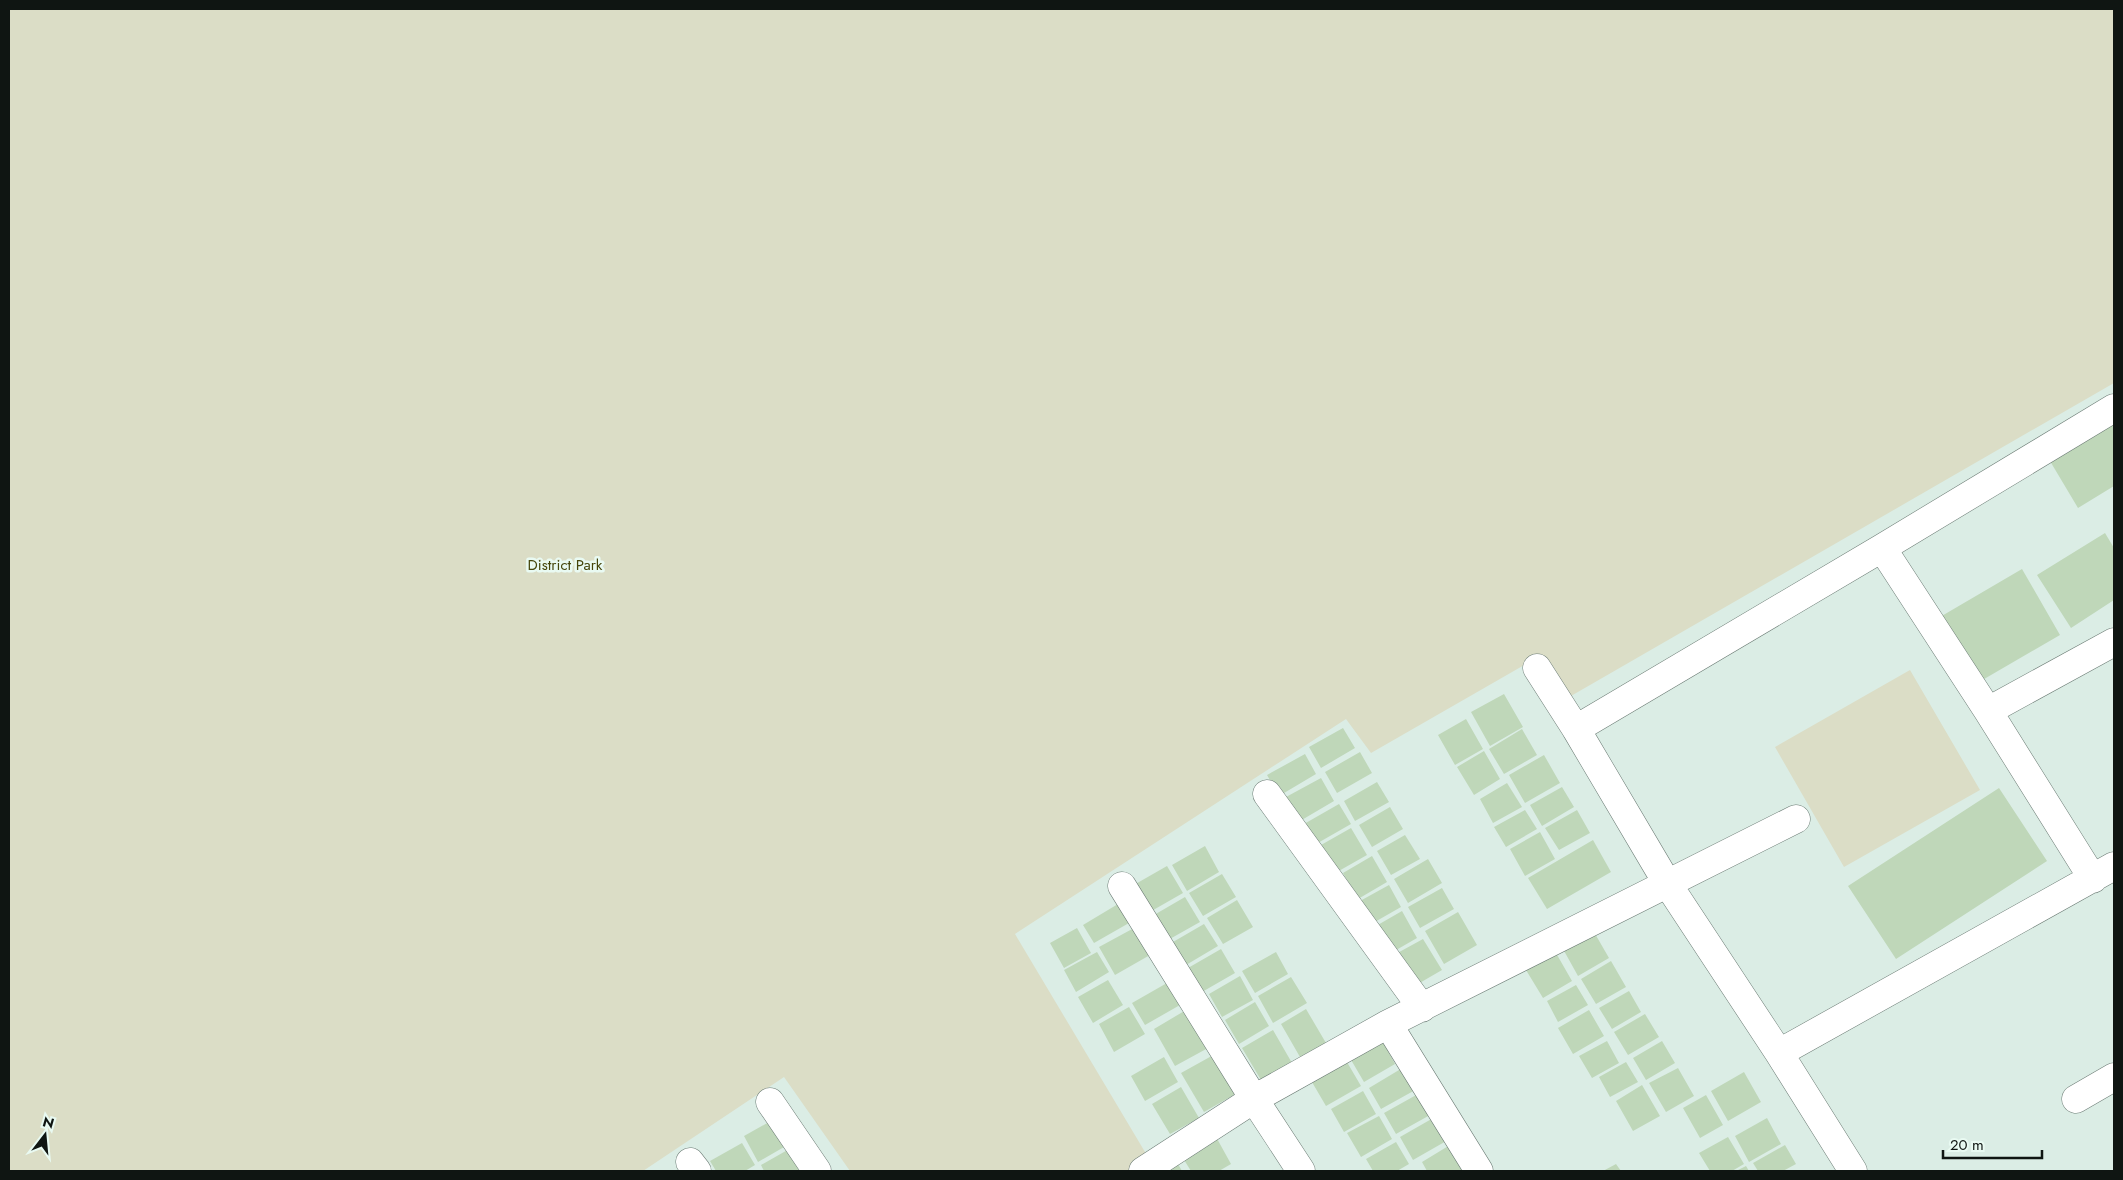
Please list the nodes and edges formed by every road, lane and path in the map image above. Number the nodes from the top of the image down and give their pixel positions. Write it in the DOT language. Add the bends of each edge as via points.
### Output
graph roads {
  1 [pos="2114,408"];
  2 [pos="1882,548"];
  3 [pos="2114,642"];
  4 [pos="1537,668"];
  5 [pos="1988,711"];
  6 [pos="1576,729"];
  7 [pos="1267,794"];
  8 [pos="1796,819"];
  9 [pos="2104,873"];
  10 [pos="1667,883"];
  11 [pos="1122,886"];
  12 [pos="1422,1008"];
  13 [pos="1388,1024"];
  14 [pos="1779,1053"];
  15 [pos="2114,1077"];
  16 [pos="1254,1099"];
  17 [pos="2076,1099"];
  18 [pos="770,1102"];
  19 [pos="818,1171"];
  20 [pos="1143,1171"];
  21 [pos="1301,1171"];
  22 [pos="1479,1171"];
  23 [pos="1853,1171"];
  1 -- 2 [label="street"];
  2 -- 5 [label="street"];
  2 -- 6 [label="street"];
  3 -- 5 [label="street"];
  4 -- 6 [label="street"];
  5 -- 9 [label="street"];
  6 -- 10 [label="street"];
  7 -- 12 [label="street"];
  8 -- 10 [label="street"];
  9 -- 14 [label="street"];
  10 -- 12 [label="street"];
  10 -- 14 [label="street"];
  11 -- 16 [label="street"];
  12 -- 13 [label="street"];
  13 -- 16 [label="street"];
  13 -- 22 [label="street"];
  14 -- 23 [label="street"];
  15 -- 17 [label="street"];
  16 -- 20 [label="street"];
  16 -- 21 [label="street"];
  18 -- 19 [label="street"];
}
